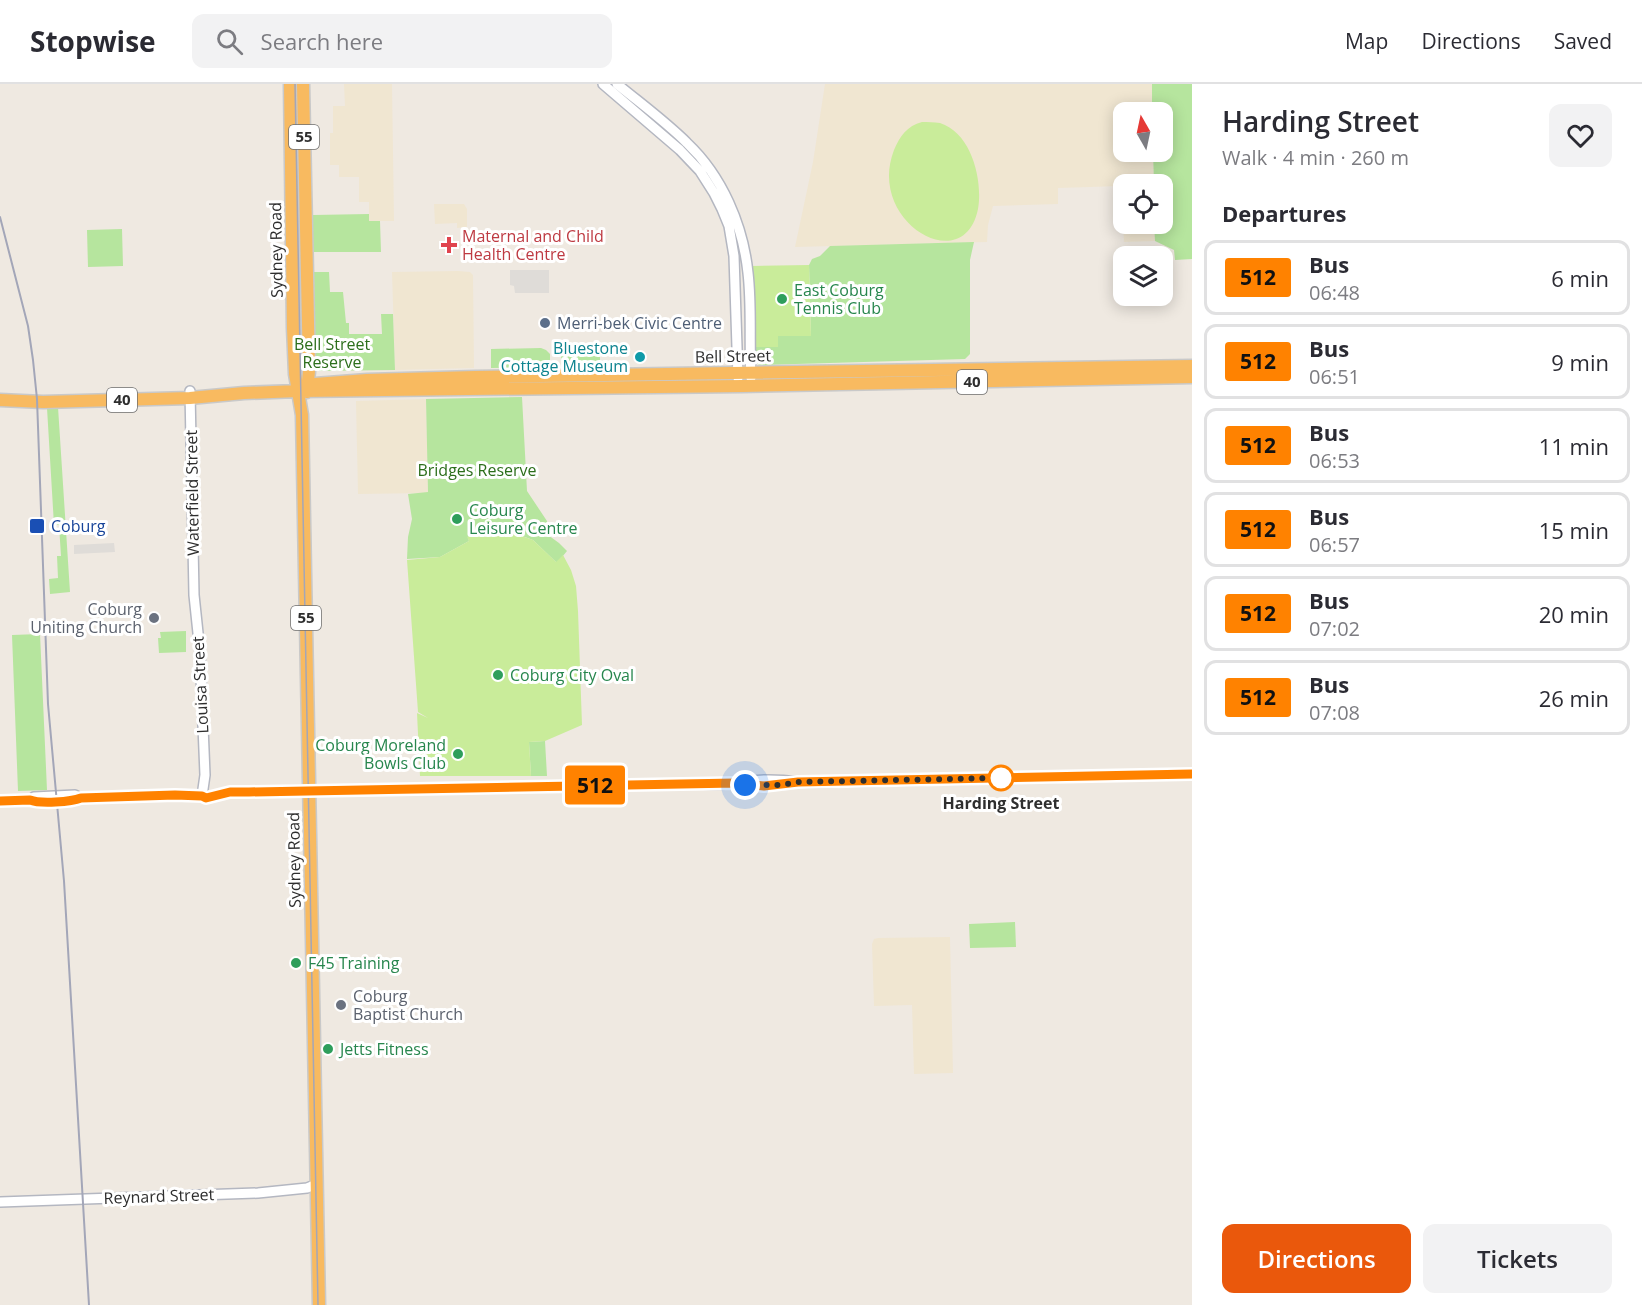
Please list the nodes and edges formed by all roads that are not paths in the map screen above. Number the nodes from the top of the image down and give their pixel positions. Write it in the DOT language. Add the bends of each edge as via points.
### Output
graph roads {
  1 [pos="290,84"];
  2 [pos="303,84"];
  3 [pos="603,84"];
  4 [pos="617,84"];
  5 [pos="623,95"];
  6 [pos="1192,366"];
  7 [pos="744,373"];
  8 [pos="1192,377"];
  9 [pos="424,384"];
  10 [pos="745,386"];
  11 [pos="303,388"];
  12 [pos="190,394"];
  13 [pos="3,400"];
  14 [pos="194,595"];
  15 [pos="1192,774"];
  16 [pos="206,791"];
  17 [pos="309,791"];
  18 [pos="1,801"];
  19 [pos="317,1184"];
  20 [pos="0,1202"];
  21 [pos="319,1305"];
  1 -- 11 [label="highway, Sydney Road / 55" via="293,328"];
  2 -- 11 [label="highway, Sydney Road / 55" via="309,374"];
  3 -- 5 [label="street"];
  4 -- 5 [label="street"];
  5 -- 7 [label="street" via="703,168 718,190 733,248"];
  6 -- 7 [label="highway, Bell Street / 40"];
  7 -- 9 [label="highway, Bell Street / 40"];
  7 -- 10 [label="street"];
  8 -- 10 [label="highway, Bell Street / 40"];
  9 -- 10 [label="highway, Bell Street / 40"];
  9 -- 11 [label="highway, Bell Street / 40"];
  11 -- 12 [label="highway, Bell Street / 40"];
  11 -- 17 [label="highway, Sydney Road / 55"];
  12 -- 13 [label="highway, Bell Street / 40" via="33,395"];
  12 -- 14 [label="street, Waterfield Street"];
  14 -- 16 [label="street, Louisa Street"];
  15 -- 17 [label="street" via="798,782 766,779 735,783"];
  16 -- 17 [label="street"];
  16 -- 18 [label="street"];
  17 -- 19 [label="highway, Sydney Road / 55"];
  19 -- 20 [label="street, Reynard Street" via="258,1193"];
  19 -- 21 [label="highway, Sydney Road / 55"];
}
